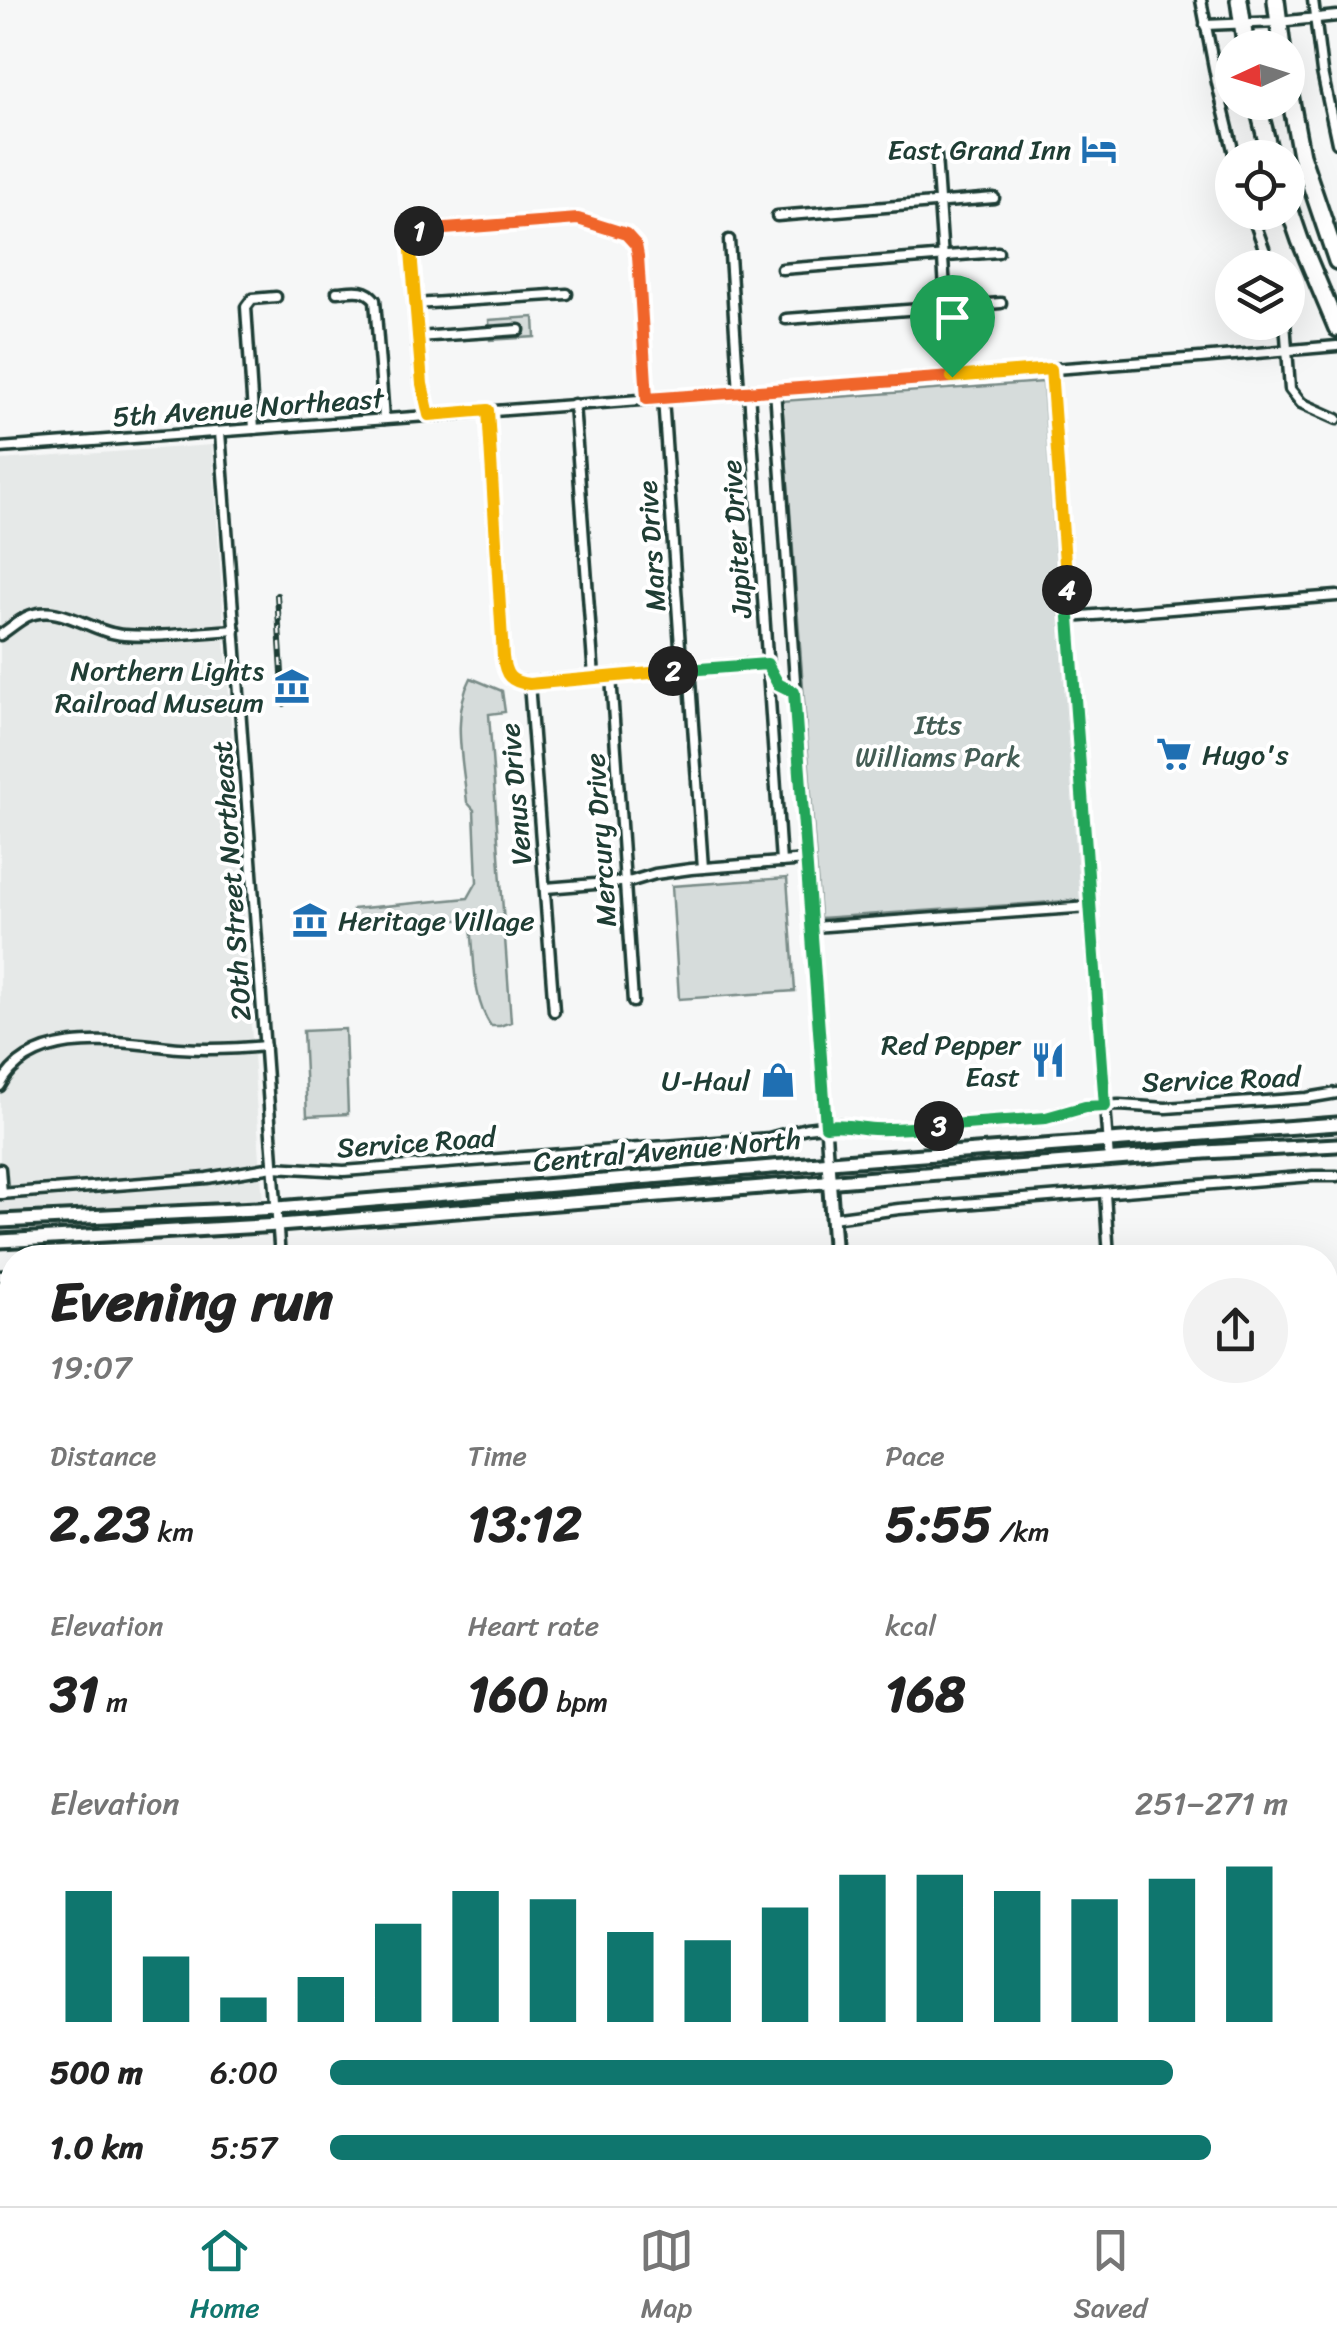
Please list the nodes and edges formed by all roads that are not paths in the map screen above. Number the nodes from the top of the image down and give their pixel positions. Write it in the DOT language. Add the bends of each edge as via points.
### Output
graph roads {
  1 [pos="1202,0"];
  2 [pos="1239,0"];
  3 [pos="1276,0"];
  4 [pos="1313,0"];
  5 [pos="1337,16"];
  6 [pos="1314,18"];
  7 [pos="1278,22"];
  8 [pos="1242,23"];
  9 [pos="1206,24"];
  10 [pos="1243,30"];
  11 [pos="1279,30"];
  12 [pos="1295,120"];
  13 [pos="1231,140"];
  14 [pos="1337,143"];
  15 [pos="936,156"];
  16 [pos="994,198"];
  17 [pos="938,203"];
  18 [pos="778,216"];
  19 [pos="1297,230"];
  20 [pos="729,240"];
  21 [pos="998,252"];
  22 [pos="942,256"];
  23 [pos="1337,261"];
  24 [pos="782,269"];
  25 [pos="337,292"];
  26 [pos="567,294"];
  27 [pos="276,297"];
  28 [pos="415,304"];
  29 [pos="1001,304"];
  30 [pos="946,307"];
  31 [pos="786,318"];
  32 [pos="1337,328"];
  33 [pos="520,330"];
  34 [pos="418,337"];
  35 [pos="1285,340"];
  36 [pos="1337,346"];
  37 [pos="1285,351"];
  38 [pos="1051,369"];
  39 [pos="952,377"];
  40 [pos="775,390"];
  41 [pos="744,392"];
  42 [pos="663,398"];
  43 [pos="647,399"];
  44 [pos="574,404"];
  45 [pos="488,410"];
  46 [pos="429,415"];
  47 [pos="384,419"];
  48 [pos="1337,420"];
  49 [pos="254,429"];
  50 [pos="220,432"];
  51 [pos="0,448"];
  52 [pos="1335,596"];
  53 [pos="1070,617"];
  54 [pos="235,630"];
  55 [pos="0,635"];
  56 [pos="767,664"];
  57 [pos="686,670"];
  58 [pos="594,676"];
  59 [pos="611,676"];
  60 [pos="529,684"];
  61 [pos="794,692"];
  62 [pos="807,860"];
  63 [pos="781,862"];
  64 [pos="703,868"];
  65 [pos="625,882"];
  66 [pos="546,888"];
  67 [pos="1089,908"];
  68 [pos="813,927"];
  69 [pos="633,1002"];
  70 [pos="554,1011"];
  71 [pos="265,1046"];
  72 [pos="0,1086"];
  73 [pos="1337,1093"];
  74 [pos="1105,1106"];
  75 [pos="1337,1124"];
  76 [pos="826,1126"];
  77 [pos="1108,1140"];
  78 [pos="1337,1145"];
  79 [pos="1109,1160"];
  80 [pos="828,1162"];
  81 [pos="273,1167"];
  82 [pos="0,1169"];
  83 [pos="1337,1176"];
  84 [pos="830,1182"];
  85 [pos="1105,1193"];
  86 [pos="1,1194"];
  87 [pos="278,1208"];
  88 [pos="832,1218"];
  89 [pos="0,1222"];
  90 [pos="279,1225"];
  91 [pos="0,1240"];
  92 [pos="280,1245"];
  93 [pos="834,1245"];
  94 [pos="1108,1245"];
  1 -- 9 [label="street"];
  2 -- 8 [label="highway"];
  3 -- 7 [label="highway"];
  4 -- 6 [label="street"];
  5 -- 6 [label="street"];
  6 -- 7 [label="street"];
  6 -- 14 [label="street"];
  7 -- 8 [label="street"];
  7 -- 11 [label="highway"];
  8 -- 9 [label="street"];
  8 -- 10 [label="highway"];
  9 -- 13 [label="street"];
  12 -- 23 [label="highway"];
  15 -- 17 [label="street"];
  16 -- 17 [label="street"];
  17 -- 18 [label="street"];
  17 -- 22 [label="street"];
  19 -- 32 [label="highway"];
  20 -- 41 [label="street, Jupiter Drive"];
  21 -- 22 [label="street"];
  22 -- 24 [label="street"];
  22 -- 30 [label="street"];
  25 -- 47 [label="street" via="362,290 375,300"];
  26 -- 28 [label="street"];
  27 -- 49 [label="street" via="246,307"];
  28 -- 34 [label="street"];
  28 -- 43 [label="street" via="414,232 578,219 626,234 638,256"];
  29 -- 30 [label="street"];
  30 -- 31 [label="street"];
  30 -- 39 [label="street"];
  33 -- 34 [label="street"];
  34 -- 46 [label="street"];
  35 -- 37 [label="street"];
  36 -- 37 [label="street, 5th Avenue Northeast"];
  37 -- 38 [label="street, 5th Avenue Northeast"];
  37 -- 48 [label="street" via="1290,390"];
  38 -- 39 [label="street, 5th Avenue Northeast"];
  38 -- 53 [label="street"];
  39 -- 40 [label="street, 5th Avenue Northeast"];
  40 -- 41 [label="street, 5th Avenue Northeast"];
  40 -- 61 [label="street"];
  41 -- 42 [label="street, 5th Avenue Northeast"];
  41 -- 56 [label="street, Jupiter Drive"];
  42 -- 43 [label="street, 5th Avenue Northeast"];
  42 -- 57 [label="street, Mars Drive"];
  43 -- 44 [label="street, 5th Avenue Northeast"];
  44 -- 45 [label="street, 5th Avenue Northeast"];
  44 -- 58 [label="street"];
  45 -- 46 [label="street, 5th Avenue Northeast"];
  45 -- 60 [label="street, Venus Drive" via="504,666 512,680"];
  46 -- 47 [label="street, 5th Avenue Northeast"];
  47 -- 49 [label="street, 5th Avenue Northeast"];
  49 -- 50 [label="street, 5th Avenue Northeast"];
  50 -- 51 [label="street, 5th Avenue Northeast"];
  50 -- 54 [label="street, 20th Street Northeast"];
  52 -- 53 [label="street"];
  53 -- 67 [label="street"];
  54 -- 55 [label="street" via="122,635 54,612 28,616"];
  54 -- 71 [label="street, 20th Street Northeast"];
  56 -- 57 [label="street"];
  56 -- 61 [label="street" via="778,684"];
  56 -- 63 [label="street, Jupiter Drive"];
  57 -- 59 [label="street"];
  57 -- 64 [label="street, Mars Drive"];
  58 -- 59 [label="street"];
  58 -- 60 [label="street"];
  59 -- 65 [label="street, Mercury Drive"];
  60 -- 66 [label="street, Venus Drive"];
  61 -- 62 [label="street"];
  62 -- 63 [label="street"];
  62 -- 68 [label="street"];
  63 -- 64 [label="street"];
  64 -- 65 [label="street"];
  65 -- 66 [label="street"];
  65 -- 69 [label="street, Mercury Drive"];
  66 -- 70 [label="street, Venus Drive"];
  67 -- 68 [label="street"];
  67 -- 74 [label="street"];
  68 -- 76 [label="street"];
  71 -- 72 [label="street" via="91,1041 25,1057"];
  71 -- 81 [label="street, 20th Street Northeast"];
  73 -- 74 [label="street, Service Road" via="1166,1108"];
  74 -- 76 [label="street, Service Road" via="1046,1118 892,1129"];
  74 -- 77 [label="street"];
  75 -- 77 [label="main road, Central Avenue North"];
  76 -- 80 [label="street"];
  76 -- 81 [label="street, Service Road" via="769,1138 383,1168"];
  77 -- 79 [label="street"];
  77 -- 80 [label="main road, Central Avenue North"];
  78 -- 79 [label="main road, Central Avenue North"];
  79 -- 84 [label="main road, Central Avenue North"];
  80 -- 84 [label="main road"];
  80 -- 87 [label="main road, Central Avenue North"];
  81 -- 86 [label="street, Service Road"];
  81 -- 87 [label="street, 20th Street Northeast"];
  82 -- 86 [label="street"];
  83 -- 85 [label="street"];
  84 -- 88 [label="main road"];
  84 -- 90 [label="main road, Central Avenue North"];
  85 -- 88 [label="street"];
  85 -- 94 [label="street"];
  87 -- 89 [label="main road, Central Avenue North"];
  87 -- 90 [label="street, 20th Street Northeast"];
  88 -- 93 [label="main road"];
  90 -- 91 [label="main road, Central Avenue North"];
  90 -- 92 [label="street, 20th Street Northeast"];
}
